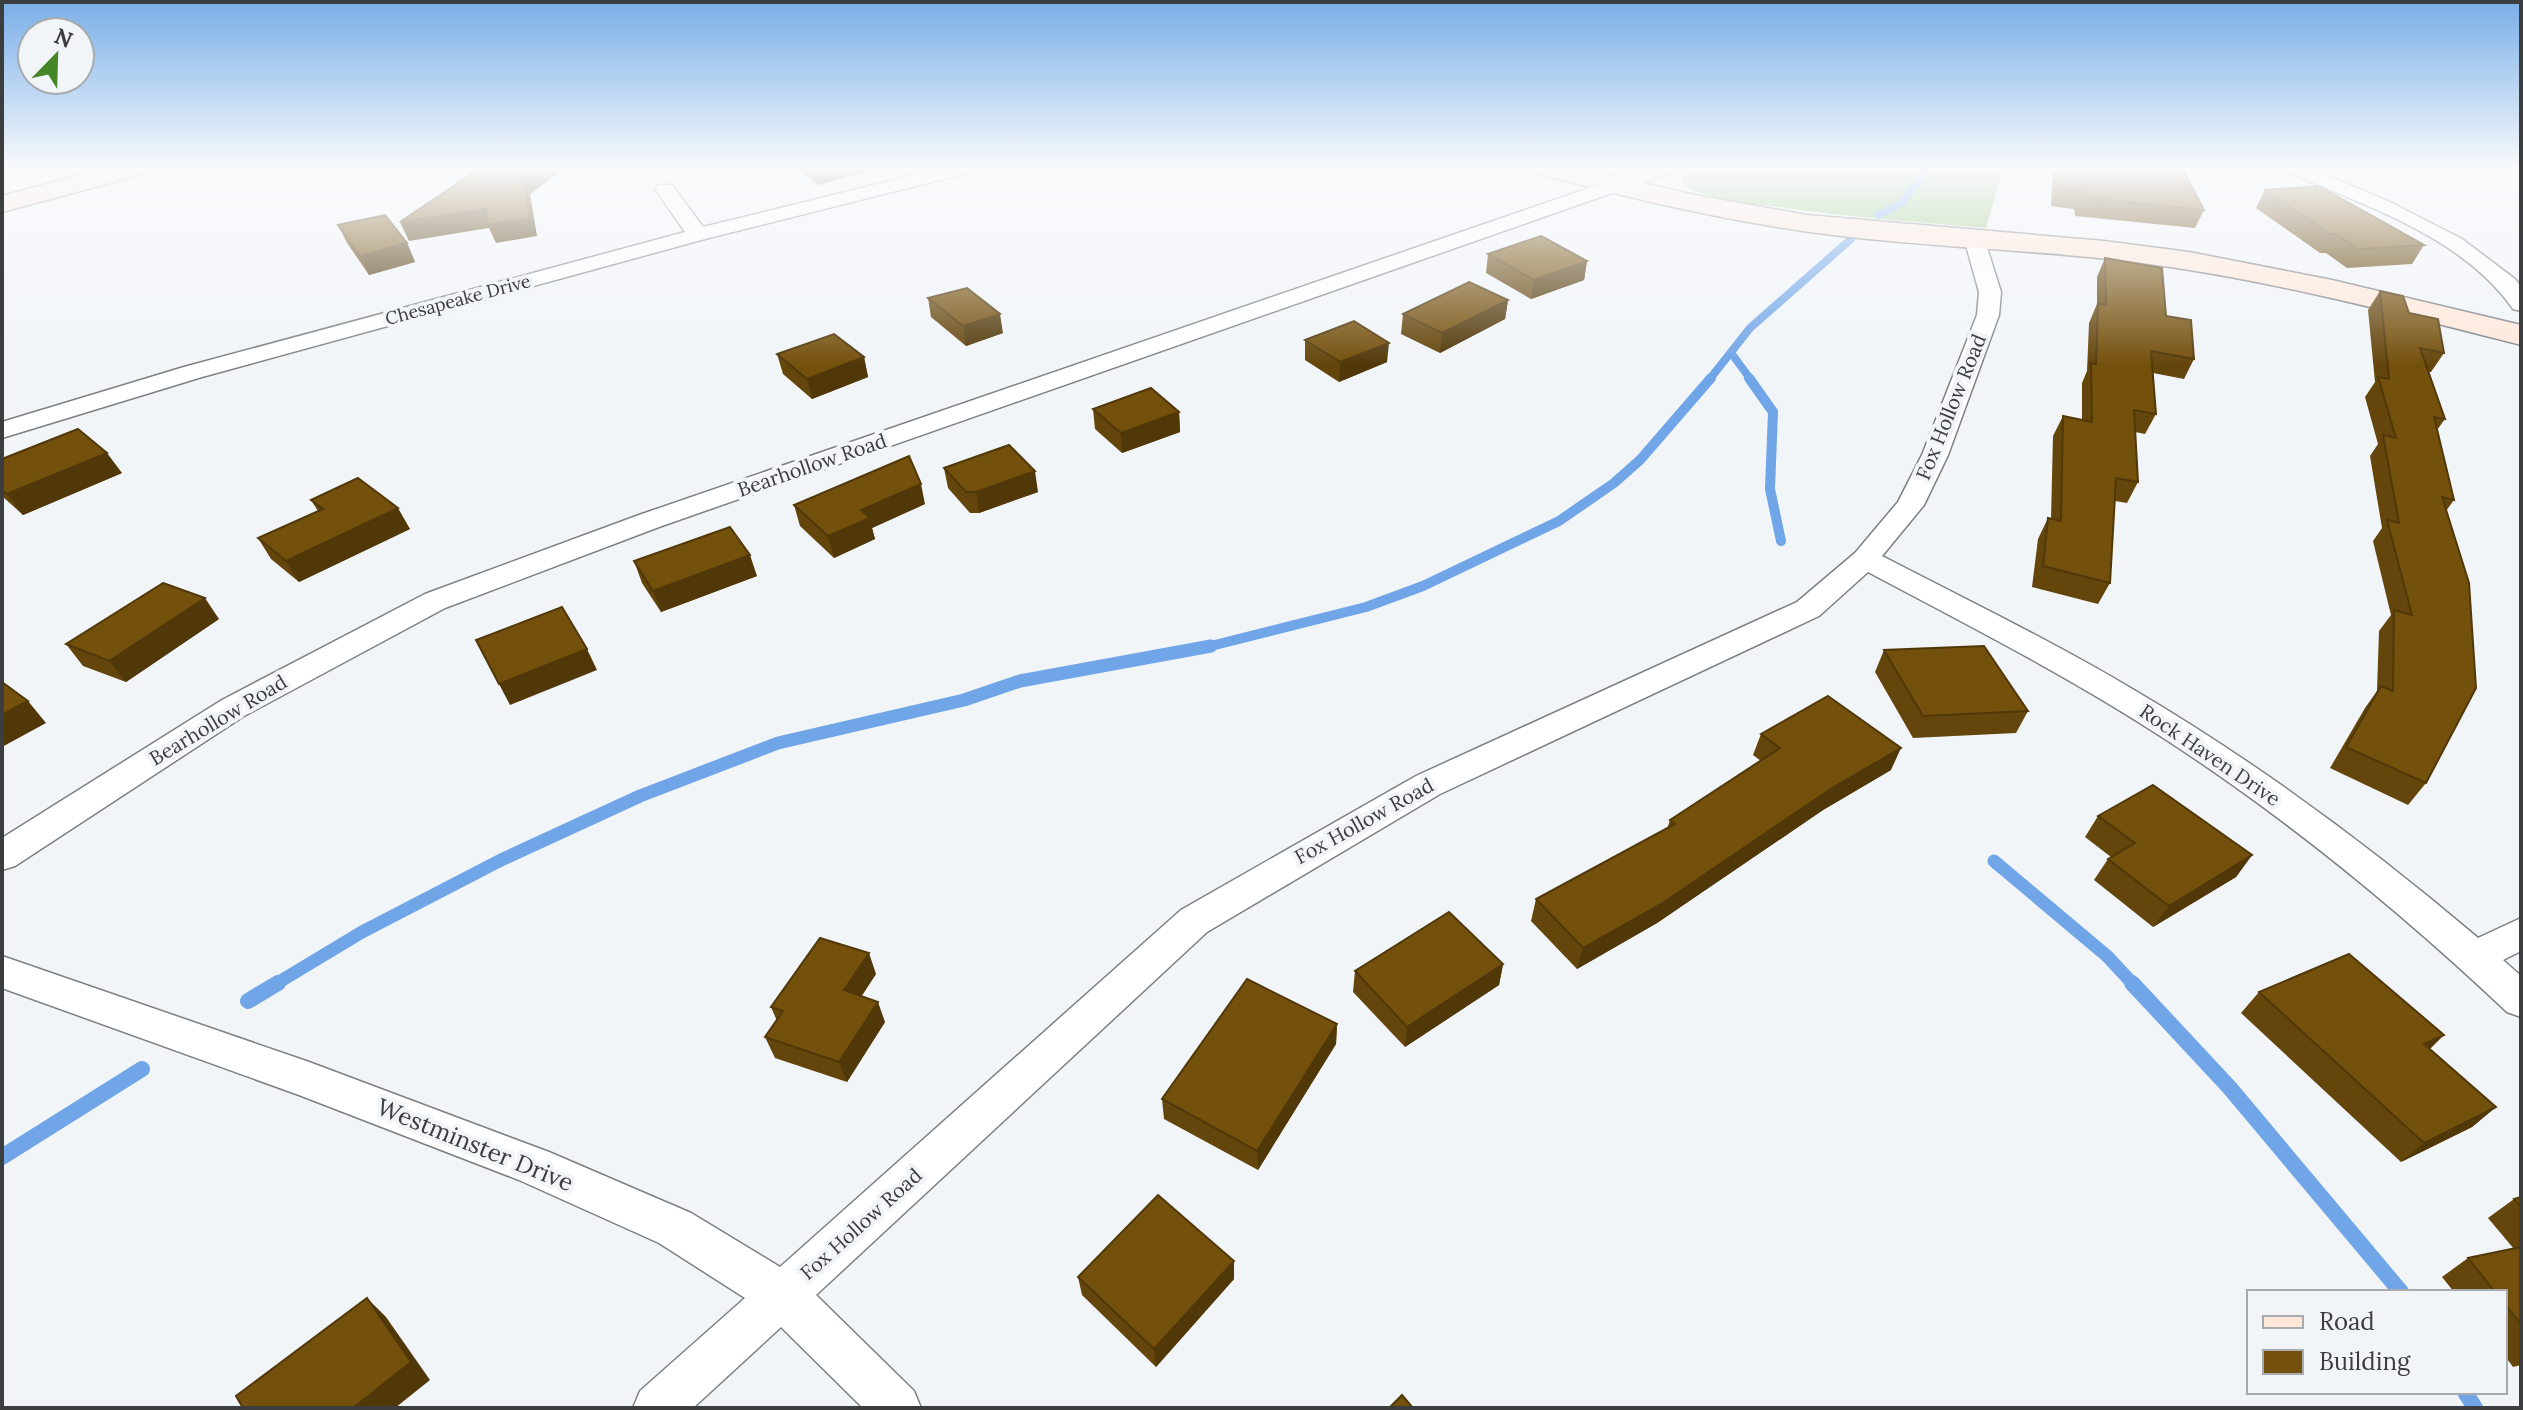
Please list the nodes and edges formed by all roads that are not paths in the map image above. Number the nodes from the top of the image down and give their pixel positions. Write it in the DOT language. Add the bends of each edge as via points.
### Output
graph roads {
  1 [pos="703,234"];
  2 [pos="1478,234"];
  3 [pos="1932,234"];
  4 [pos="2438,234"];
  5 [pos="698,235"];
  6 [pos="1974,238"];
  7 [pos="2521,304"];
  8 [pos="2521,335"];
  9 [pos="2,430"];
  10 [pos="1865,559"];
  11 [pos="2,856"];
  12 [pos="2521,933"];
  13 [pos="2475,957"];
  14 [pos="2,972"];
  15 [pos="2521,1000"];
  16 [pos="782,1295"];
  17 [pos="657,1408"];
  18 [pos="897,1408"];
  1 -- 5 [label="street, Chesapeake Drive"];
  2 -- 11 [label="street, Bearhollow Road" via="649,521 435,601 233,708"];
  3 -- 6 [label="street"];
  4 -- 7 [label="street" via="2482,261"];
  5 -- 9 [label="street, Chesapeake Drive" via="193,372"];
  6 -- 8 [label="street" via="2197,263"];
  6 -- 10 [label="street, Fox Hollow Road" via="1990,292 1988,315 1910,505"];
  10 -- 13 [label="street, Rock Haven Drive" via="2121,696 2230,765 2356,855"];
  10 -- 16 [label="street, Fox Hollow Road" via="1808,609 1428,785 1194,921"];
  12 -- 13 [label="street"];
  13 -- 15 [label="street, Rock Haven Drive"];
  14 -- 16 [label="street, Westminster Drive" via="534,1166 675,1228"];
  16 -- 17 [label="street, Fox Hollow Road"];
  16 -- 18 [label="street, Westminster Drive"];
}
